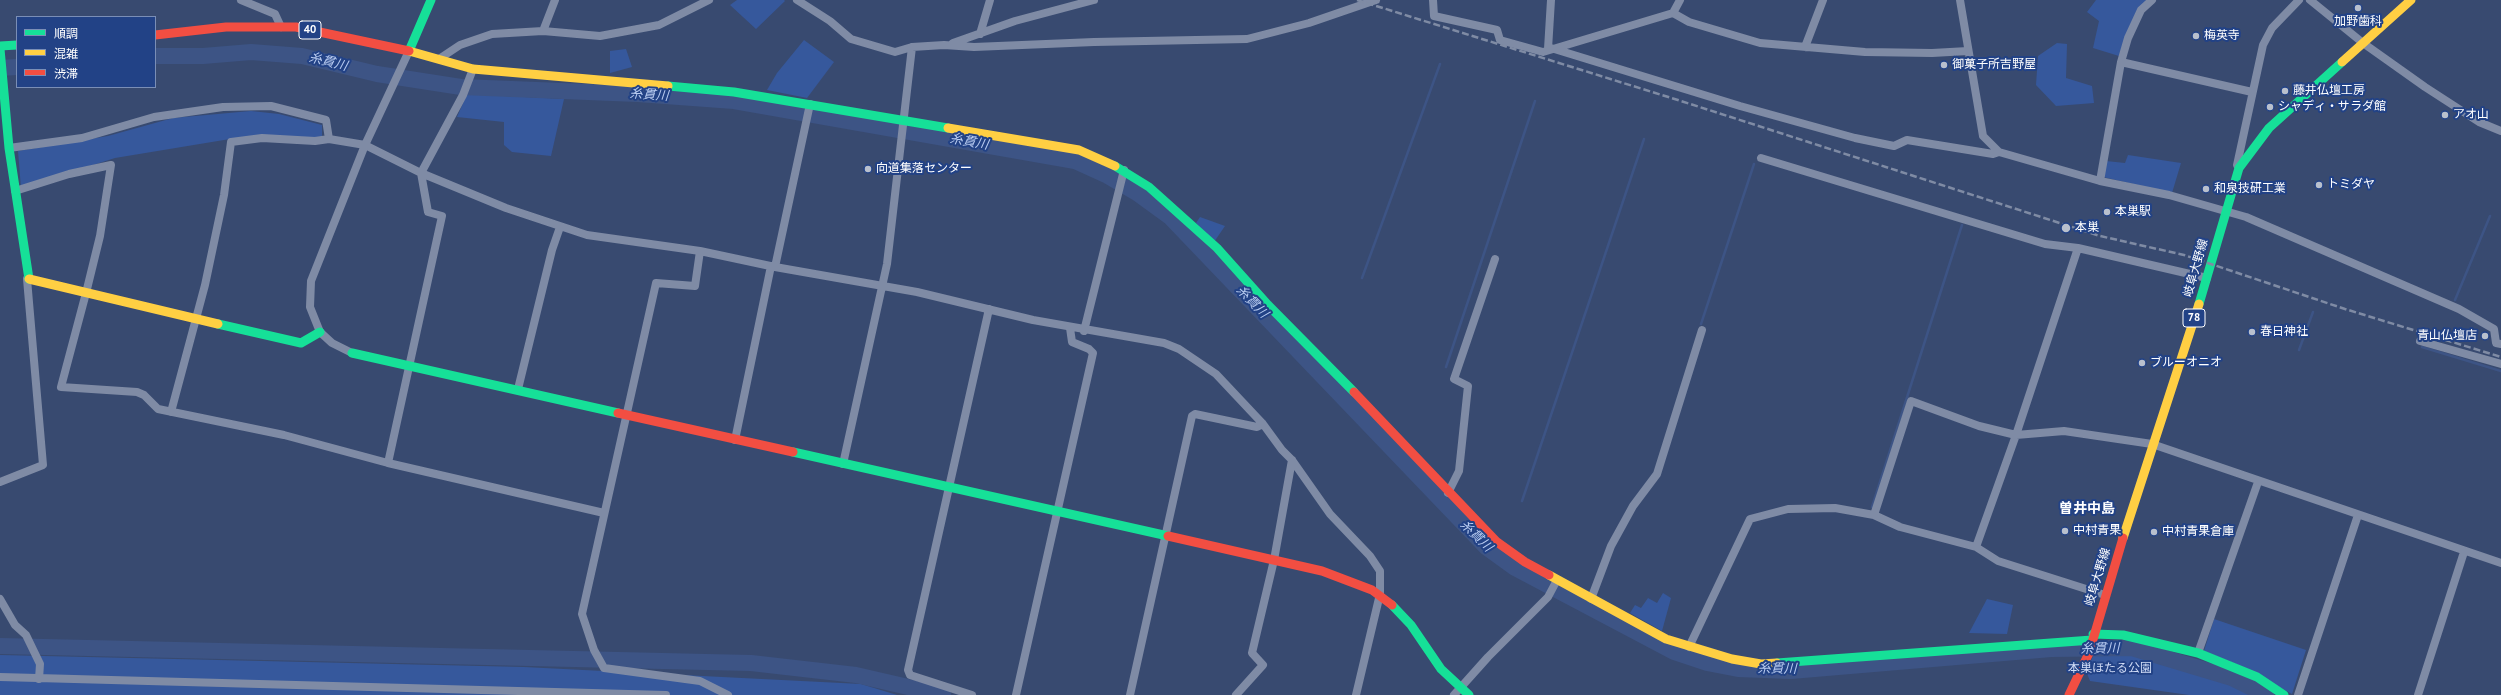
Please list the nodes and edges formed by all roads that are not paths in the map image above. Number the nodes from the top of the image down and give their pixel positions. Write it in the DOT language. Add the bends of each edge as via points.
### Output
graph roads {
  1 [pos="241,0"];
  2 [pos="431,0"];
  3 [pos="555,0"];
  4 [pos="709,0"];
  5 [pos="797,0"];
  6 [pos="990,0"];
  7 [pos="1094,0"];
  8 [pos="1376,0"];
  9 [pos="1433,0"];
  10 [pos="1551,0"];
  11 [pos="1680,0"];
  12 [pos="1823,0"];
  13 [pos="1960,0"];
  14 [pos="2152,0"];
  15 [pos="2299,0"];
  16 [pos="2310,0"];
  17 [pos="2411,0"];
  18 [pos="1673,13"];
  19 [pos="281,27"];
  20 [pos="543,31"];
  21 [pos="980,34"];
  22 [pos="156,35"];
  23 [pos="2363,44"];
  24 [pos="16,45"];
  25 [pos="944,45"];
  26 [pos="912,47"];
  27 [pos="1805,47"];
  28 [pos="1549,48"];
  29 [pos="1,49"];
  30 [pos="409,51"];
  31 [pos="1968,51"];
  32 [pos="439,59"];
  33 [pos="2121,62"];
  34 [pos="473,68"];
  35 [pos="2252,92"];
  36 [pos="809,107"];
  37 [pos="902,123"];
  38 [pos="2501,132"];
  39 [pos="329,139"];
  40 [pos="365,145"];
  41 [pos="9,148"];
  42 [pos="1999,152"];
  43 [pos="1761,158"];
  44 [pos="2239,168"];
  45 [pos="421,173"];
  46 [pos="1123,174"];
  47 [pos="2100,181"];
  48 [pos="15,192"];
  49 [pos="2225,210"];
  50 [pos="560,227"];
  51 [pos="2078,248"];
  52 [pos="700,251"];
  53 [pos="1495,259"];
  54 [pos="773,267"];
  55 [pos="2207,278"];
  56 [pos="27,279"];
  57 [pos="883,286"];
  58 [pos="86,293"];
  59 [pos="989,309"];
  60 [pos="194,318"];
  61 [pos="1070,328"];
  62 [pos="1702,330"];
  63 [pos="1084,331"];
  64 [pos="320,332"];
  65 [pos="2420,341"];
  66 [pos="2501,344"];
  67 [pos="352,353"];
  68 [pos="2501,364"];
  69 [pos="409,366"];
  70 [pos="518,389"];
  71 [pos="171,412"];
  72 [pos="625,416"];
  73 [pos="1263,424"];
  74 [pos="2016,435"];
  75 [pos="735,440"];
  76 [pos="2152,444"];
  77 [pos="1292,460"];
  78 [pos="388,463"];
  79 [pos="843,464"];
  80 [pos="0,482"];
  81 [pos="2258,482"];
  82 [pos="950,488"];
  83 [pos="1448,492"];
  84 [pos="1058,512"];
  85 [pos="604,513"];
  86 [pos="1874,515"];
  87 [pos="2358,515"];
  88 [pos="1166,536"];
  89 [pos="1976,547"];
  90 [pos="2464,552"];
  91 [pos="1274,560"];
  92 [pos="2501,563"];
  93 [pos="1556,583"];
  94 [pos="1380,594"];
  95 [pos="2104,595"];
  96 [pos="0,599"];
  97 [pos="1591,599"];
  98 [pos="2093,637"];
  99 [pos="1689,647"];
  100 [pos="2198,653"];
  101 [pos="0,677"];
  102 [pos="39,679"];
  103 [pos="1457,691"];
  104 [pos="666,695"];
  105 [pos="728,695"];
  106 [pos="972,695"];
  107 [pos="1016,695"];
  108 [pos="1130,695"];
  109 [pos="1236,695"];
  110 [pos="1356,695"];
  111 [pos="1469,695"];
  112 [pos="2069,695"];
  113 [pos="2284,695"];
  114 [pos="2298,695"];
  115 [pos="2418,695"];
  1 -- 19 [label="street" via="275,14"];
  2 -- 30 [label="street"];
  3 -- 20 [label="street"];
  4 -- 20 [label="street" via="659,25 619,33 600,36"];
  5 -- 26 [label="street" via="830,21 850,39 895,52"];
  6 -- 21 [label="street"];
  7 -- 21 [label="street" via="1015,21"];
  8 -- 25 [label="street" via="1309,23 1247,39 974,47"];
  9 -- 28 [label="street" via="1434,16 1496,30 1500,40 1543,52"];
  10 -- 28 [label="street"];
  11 -- 18 [label="street"];
  12 -- 27 [label="street"];
  13 -- 31 [label="street"];
  14 -- 33 [label="street" via="2141,10 2128,38"];
  15 -- 35 [label="street" via="2272,28 2263,44"];
  16 -- 23 [label="street"];
  17 -- 23 [label="street, 岐阜大野線 / 78"];
  18 -- 27 [label="street" via="1690,22 1760,43"];
  18 -- 28 [label="street"];
  19 -- 22 [label="street, 40" via="226,27"];
  19 -- 30 [label="street, 40" via="296,27"];
  20 -- 32 [label="street" via="492,34 460,45"];
  21 -- 25 [label="street"];
  23 -- 38 [label="street" via="2477,120"];
  23 -- 44 [label="street, 岐阜大野線 / 78" via="2269,128"];
  24 -- 29 [label="street"];
  25 -- 26 [label="street"];
  26 -- 37 [label="street"];
  27 -- 31 [label="street" via="1865,52"];
  28 -- 42 [label="street" via="1855,138 1894,146 1907,140 1993,154"];
  29 -- 41 [label="street"];
  30 -- 32 [label="street"];
  30 -- 40 [label="street"];
  31 -- 42 [label="street" via="1983,136"];
  32 -- 34 [label="street"];
  33 -- 35 [label="street"];
  33 -- 47 [label="street"];
  34 -- 36 [label="street" via="703,88"];
  34 -- 45 [label="street" via="471,79"];
  35 -- 44 [label="street" via="2237,165"];
  36 -- 37 [label="street"];
  36 -- 54 [label="street"];
  37 -- 46 [label="street" via="1079,150 1103,159"];
  37 -- 57 [label="street" via="894,213"];
  39 -- 40 [label="street"];
  39 -- 41 [label="street" via="326,120 271,106 233,107 154,117 82,138"];
  39 -- 60 [label="street" via="315,141 262,138 232,142 205,285"];
  40 -- 45 [label="street"];
  40 -- 64 [label="street" via="311,282 310,307"];
  41 -- 48 [label="street"];
  42 -- 47 [label="street"];
  43 -- 51 [label="street" via="2046,244"];
  44 -- 49 [label="street, 岐阜大野線 / 78"];
  45 -- 50 [label="street"];
  45 -- 69 [label="street" via="428,212 442,216"];
  46 -- 63 [label="street"];
  46 -- 83 [label="street" via="1149,187 1217,248 1268,305"];
  47 -- 49 [label="street"];
  48 -- 56 [label="street"];
  48 -- 58 [label="street" via="69,174 111,165 100,236"];
  49 -- 55 [label="street, 岐阜大野線 / 78"];
  49 -- 66 [label="street" via="2459,309 2494,329 2496,343"];
  50 -- 52 [label="street" via="587,236"];
  50 -- 70 [label="street"];
  51 -- 55 [label="street"];
  51 -- 74 [label="street"];
  52 -- 54 [label="street"];
  52 -- 72 [label="street" via="695,286 656,283"];
  53 -- 83 [label="street" via="1454,379 1468,386 1459,471"];
  54 -- 57 [label="street"];
  54 -- 75 [label="street"];
  55 -- 76 [label="street, 岐阜大野線 / 78"];
  56 -- 58 [label="street"];
  56 -- 80 [label="street" via="43,465"];
  57 -- 59 [label="street"];
  57 -- 79 [label="street"];
  58 -- 60 [label="street"];
  58 -- 71 [label="street" via="61,387 137,392 144,395 158,409"];
  59 -- 61 [label="street"];
  59 -- 82 [label="street"];
  60 -- 64 [label="street" via="301,343"];
  60 -- 71 [label="street"];
  61 -- 63 [label="street"];
  61 -- 84 [label="street" via="1072,342 1093,353"];
  62 -- 97 [label="street" via="1657,474 1633,506 1615,539"];
  63 -- 73 [label="street" via="1164,343 1180,349 1216,374"];
  64 -- 67 [label="street" via="332,343"];
  65 -- 68 [label="street"];
  67 -- 69 [label="street"];
  69 -- 70 [label="street"];
  69 -- 78 [label="street"];
  70 -- 72 [label="street"];
  71 -- 78 [label="street" via="284,435"];
  72 -- 75 [label="street"];
  72 -- 85 [label="street"];
  73 -- 77 [label="street"];
  73 -- 88 [label="street" via="1257,427 1195,414 1192,416"];
  74 -- 76 [label="street" via="2064,431"];
  74 -- 86 [label="street" via="1979,426 1911,401"];
  74 -- 89 [label="street"];
  75 -- 79 [label="street"];
  76 -- 81 [label="street"];
  76 -- 95 [label="street, 岐阜大野線 / 78"];
  77 -- 91 [label="street"];
  77 -- 94 [label="street" via="1330,514 1370,556 1380,571"];
  78 -- 85 [label="street"];
  79 -- 82 [label="street"];
  81 -- 87 [label="street"];
  81 -- 100 [label="street"];
  82 -- 84 [label="street"];
  82 -- 106 [label="street" via="908,670 910,674"];
  83 -- 93 [label="street" via="1497,542"];
  84 -- 88 [label="street"];
  84 -- 107 [label="street"];
  85 -- 105 [label="street" via="582,614 601,665 604,668 700,681"];
  86 -- 89 [label="street" via="1900,526"];
  86 -- 99 [label="street" via="1815,507 1788,509 1750,519"];
  87 -- 90 [label="street"];
  87 -- 114 [label="street"];
  88 -- 91 [label="street"];
  88 -- 108 [label="street"];
  89 -- 95 [label="street" via="1998,561"];
  90 -- 92 [label="street"];
  90 -- 115 [label="street"];
  91 -- 94 [label="street" via="1322,571"];
  91 -- 109 [label="street" via="1252,653 1263,665"];
  93 -- 97 [label="street"];
  93 -- 103 [label="street" via="1550,594"];
  94 -- 103 [label="street" via="1411,625"];
  94 -- 110 [label="street"];
  95 -- 98 [label="street, 岐阜大野線 / 78"];
  96 -- 102 [label="street" via="15,625 26,635 40,664"];
  97 -- 99 [label="street" via="1666,639"];
  98 -- 99 [label="street" via="1762,664"];
  98 -- 100 [label="street" via="2123,634"];
  98 -- 112 [label="street, 岐阜大野線 / 78" via="2089,653"];
  100 -- 113 [label="street" via="2257,678"];
  101 -- 102 [label="street"];
  102 -- 104 [label="street"];
  103 -- 111 [label="street"];
}
